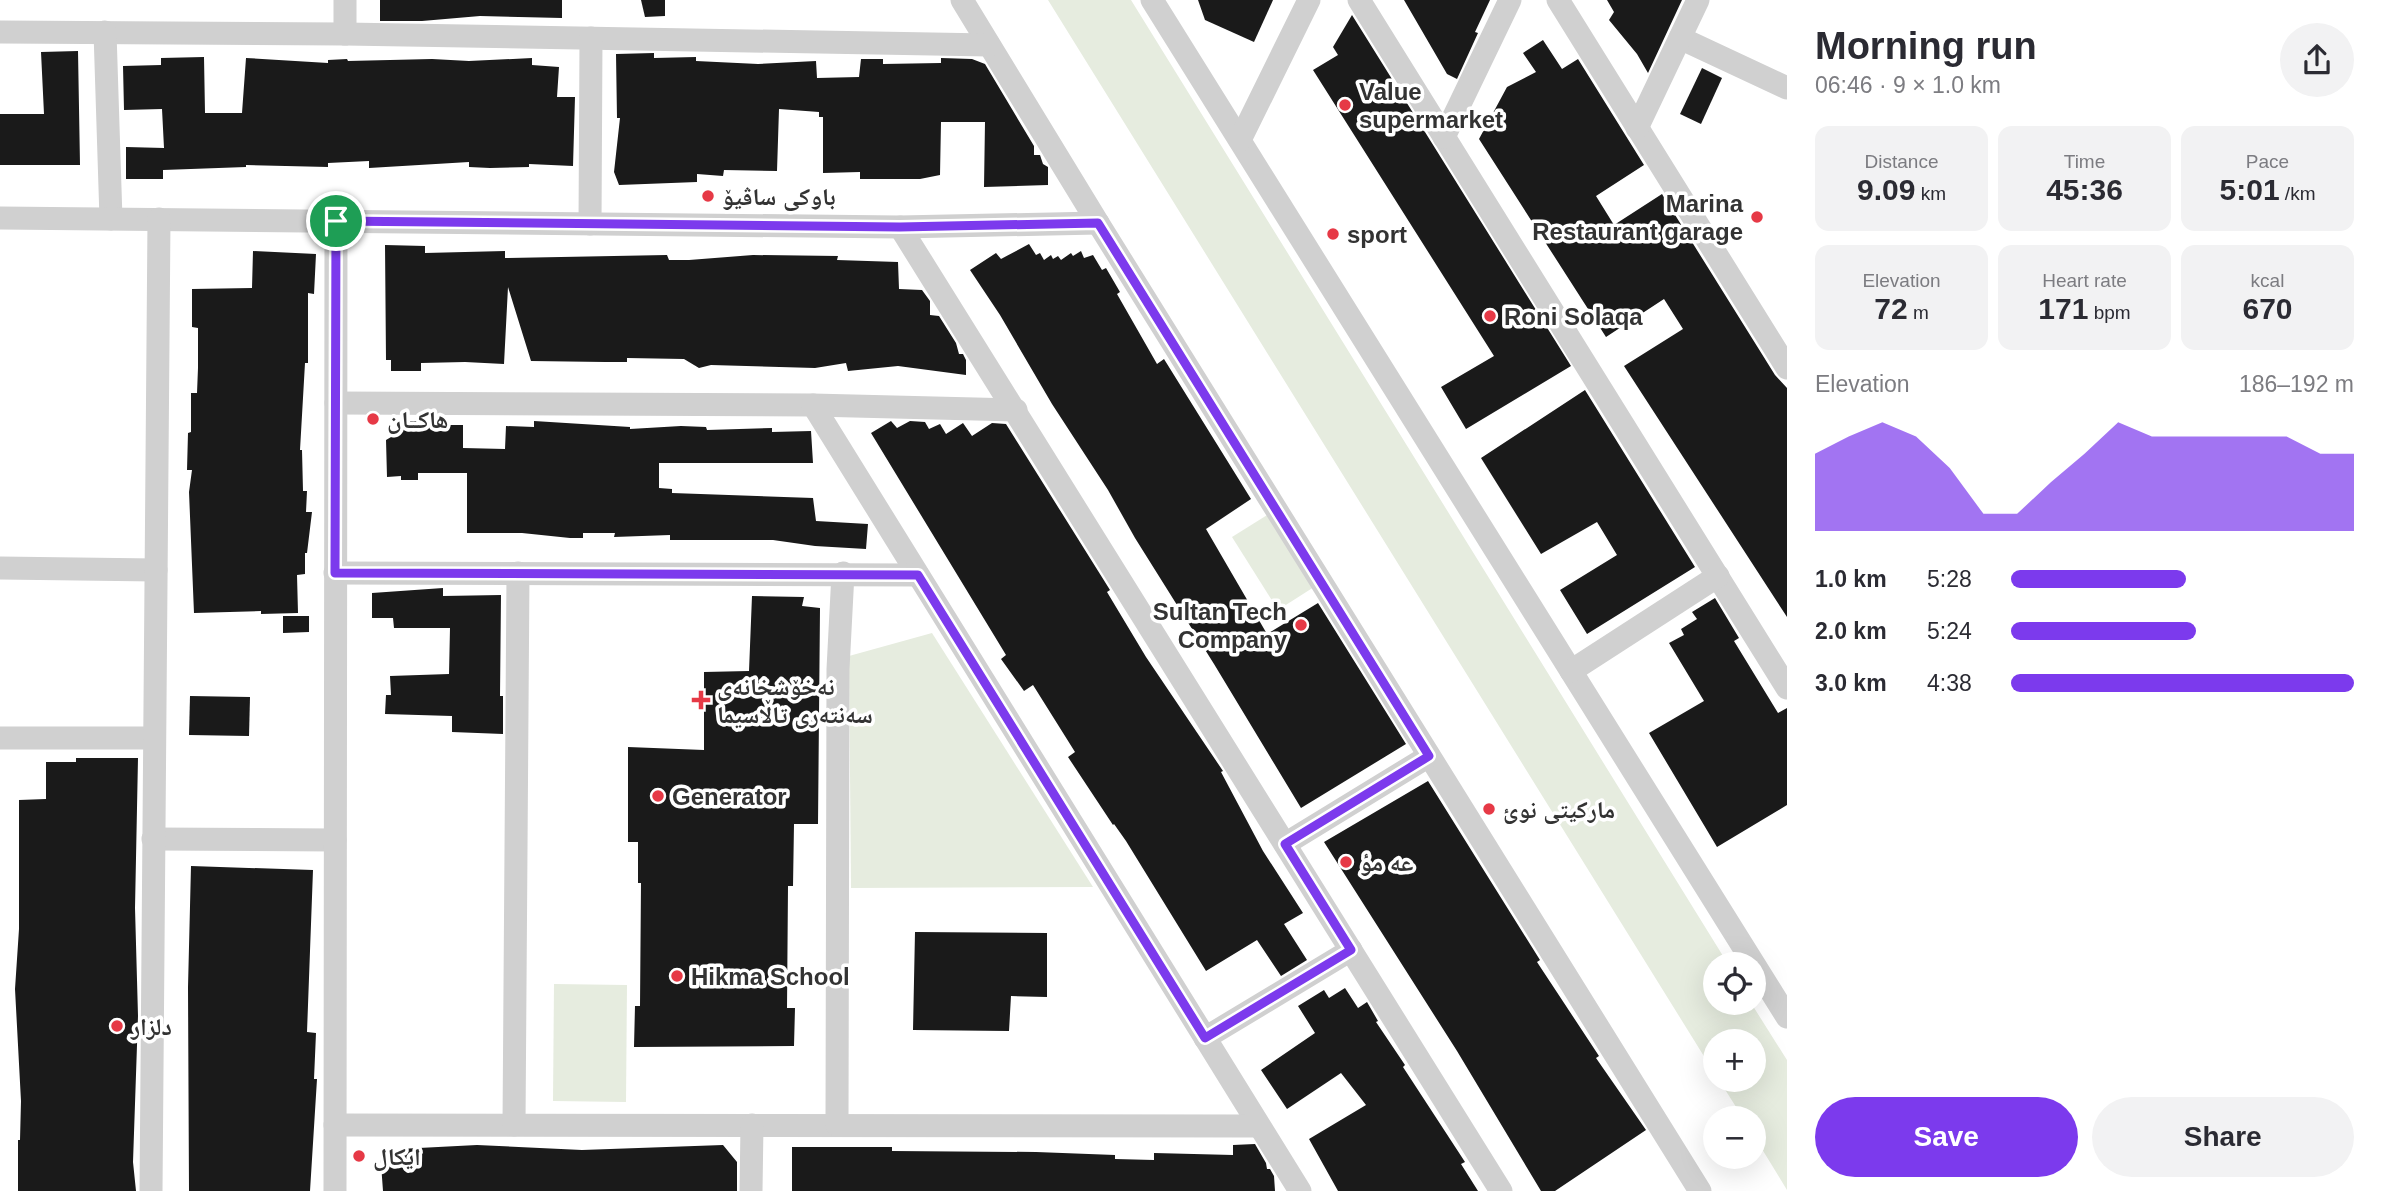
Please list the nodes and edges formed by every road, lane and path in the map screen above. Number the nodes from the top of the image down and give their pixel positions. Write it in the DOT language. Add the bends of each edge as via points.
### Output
graph roads {
  1 [pos="345,0"];
  2 [pos="962,0"];
  3 [pos="1152,0"];
  4 [pos="1309,0"];
  5 [pos="1359,0"];
  6 [pos="1510,0"];
  7 [pos="1558,0"];
  8 [pos="1698,0"];
  9 [pos="0,32"];
  10 [pos="105,32"];
  11 [pos="345,34"];
  12 [pos="591,38"];
  13 [pos="1680,38"];
  14 [pos="989,45"];
  15 [pos="1787,88"];
  16 [pos="1637,128"];
  17 [pos="1444,137"];
  18 [pos="1240,140"];
  19 [pos="0,218"];
  20 [pos="111,219"];
  21 [pos="159,219"];
  22 [pos="336,221"];
  23 [pos="1098,223"];
  24 [pos="590,224"];
  25 [pos="900,227"];
  26 [pos="1787,368"];
  27 [pos="336,403"];
  28 [pos="813,405"];
  29 [pos="1016,410"];
  30 [pos="0,568"];
  31 [pos="156,570"];
  32 [pos="335,573"];
  33 [pos="518,573"];
  34 [pos="843,573"];
  35 [pos="918,575"];
  36 [pos="1718,576"];
  37 [pos="1571,671"];
  38 [pos="1785,681"];
  39 [pos="0,738"];
  40 [pos="154,738"];
  41 [pos="1429,756"];
  42 [pos="153,839"];
  43 [pos="335,840"];
  44 [pos="1285,844"];
  45 [pos="1351,950"];
  46 [pos="1787,1017"];
  47 [pos="1205,1038"];
  48 [pos="335,1125"];
  49 [pos="514,1125"];
  50 [pos="752,1125"];
  51 [pos="837,1125"];
  52 [pos="1259,1126"];
  53 [pos="150,1191"];
  54 [pos="335,1191"];
  55 [pos="751,1191"];
  56 [pos="1300,1191"];
  57 [pos="1501,1191"];
  58 [pos="1700,1191"];
  1 -- 11 [label="street"];
  2 -- 14 [label="street"];
  3 -- 18 [label="street"];
  4 -- 18 [label="street"];
  5 -- 17 [label="street"];
  6 -- 17 [label="street"];
  7 -- 16 [label="street"];
  8 -- 13 [label="street"];
  9 -- 10 [label="street"];
  10 -- 11 [label="street"];
  10 -- 20 [label="street"];
  11 -- 12 [label="street"];
  12 -- 14 [label="street"];
  12 -- 24 [label="street"];
  13 -- 15 [label="street"];
  13 -- 16 [label="street"];
  14 -- 23 [label="street"];
  16 -- 26 [label="street"];
  17 -- 36 [label="street"];
  18 -- 37 [label="street"];
  19 -- 20 [label="street"];
  20 -- 21 [label="street"];
  21 -- 22 [label="street"];
  21 -- 31 [label="street"];
  22 -- 24 [label="street"];
  22 -- 27 [label="street"];
  23 -- 25 [label="street"];
  23 -- 41 [label="street"];
  24 -- 25 [label="street"];
  25 -- 29 [label="street"];
  27 -- 28 [label="street"];
  27 -- 32 [label="street"];
  28 -- 29 [label="street"];
  28 -- 35 [label="street"];
  29 -- 44 [label="street"];
  30 -- 31 [label="street"];
  31 -- 40 [label="street"];
  32 -- 33 [label="street"];
  32 -- 43 [label="street"];
  33 -- 34 [label="street"];
  33 -- 49 [label="street"];
  34 -- 35 [label="street"];
  34 -- 51 [label="street" via="838,669"];
  35 -- 47 [label="street"];
  36 -- 37 [label="street"];
  36 -- 38 [label="street"];
  37 -- 46 [label="street"];
  39 -- 40 [label="street"];
  40 -- 42 [label="street"];
  41 -- 44 [label="street"];
  41 -- 58 [label="street"];
  42 -- 43 [label="street"];
  42 -- 53 [label="street"];
  43 -- 48 [label="street"];
  44 -- 45 [label="street"];
  45 -- 47 [label="street"];
  45 -- 57 [label="street"];
  47 -- 52 [label="street"];
  48 -- 49 [label="street"];
  48 -- 54 [label="street"];
  49 -- 50 [label="street"];
  50 -- 51 [label="street"];
  50 -- 55 [label="street"];
  51 -- 52 [label="street"];
  52 -- 56 [label="street"];
}
